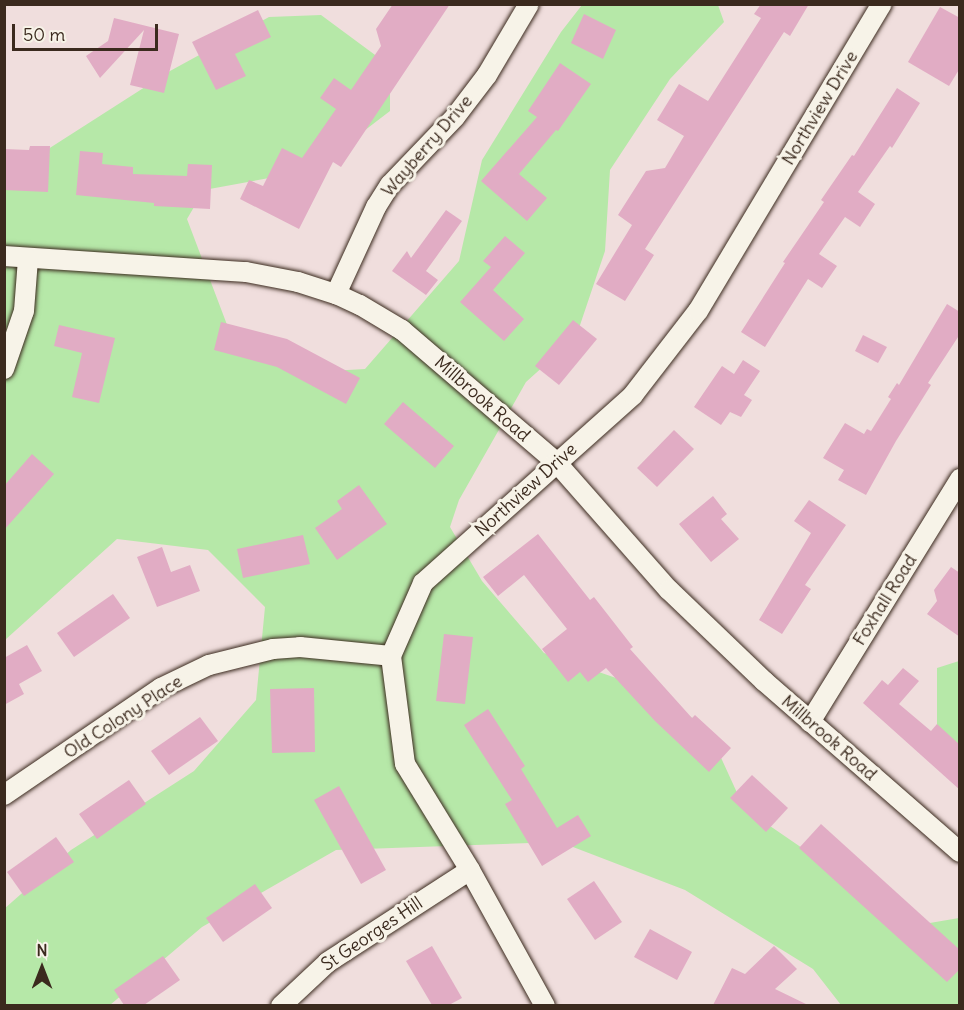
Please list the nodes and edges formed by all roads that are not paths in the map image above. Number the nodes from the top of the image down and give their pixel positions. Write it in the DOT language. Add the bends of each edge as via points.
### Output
graph roads {
  1 [pos="529,4"];
  2 [pos="882,4"];
  3 [pos="4,256"];
  4 [pos="28,259"];
  5 [pos="336,294"];
  6 [pos="4,369"];
  7 [pos="556,462"];
  8 [pos="960,479"];
  9 [pos="391,656"];
  10 [pos="810,722"];
  11 [pos="4,795"];
  12 [pos="960,852"];
  13 [pos="470,870"];
  14 [pos="281,1005"];
  15 [pos="545,1005"];
  1 -- 5 [label="street, Wayberry Drive" via="487,75 455,117 390,185"];
  2 -- 7 [label="street, Northview Drive" via="698,310 633,395"];
  3 -- 4 [label="street, Millbrook Road"];
  4 -- 5 [label="street, Millbrook Road" via="246,272"];
  4 -- 6 [label="street" via="24,310"];
  5 -- 7 [label="street, Millbrook Road" via="402,330"];
  7 -- 9 [label="street, Northview Drive" via="423,583"];
  7 -- 10 [label="street, Millbrook Road" via="669,590"];
  8 -- 10 [label="street, Foxhall Road"];
  9 -- 11 [label="street, Old Colony Place" via="300,647 254,653 209,665 161,688"];
  9 -- 13 [label="street" via="405,764"];
  10 -- 12 [label="street, Millbrook Road"];
  13 -- 14 [label="street, St Georges Hill" via="328,962"];
  13 -- 15 [label="street"];
}
